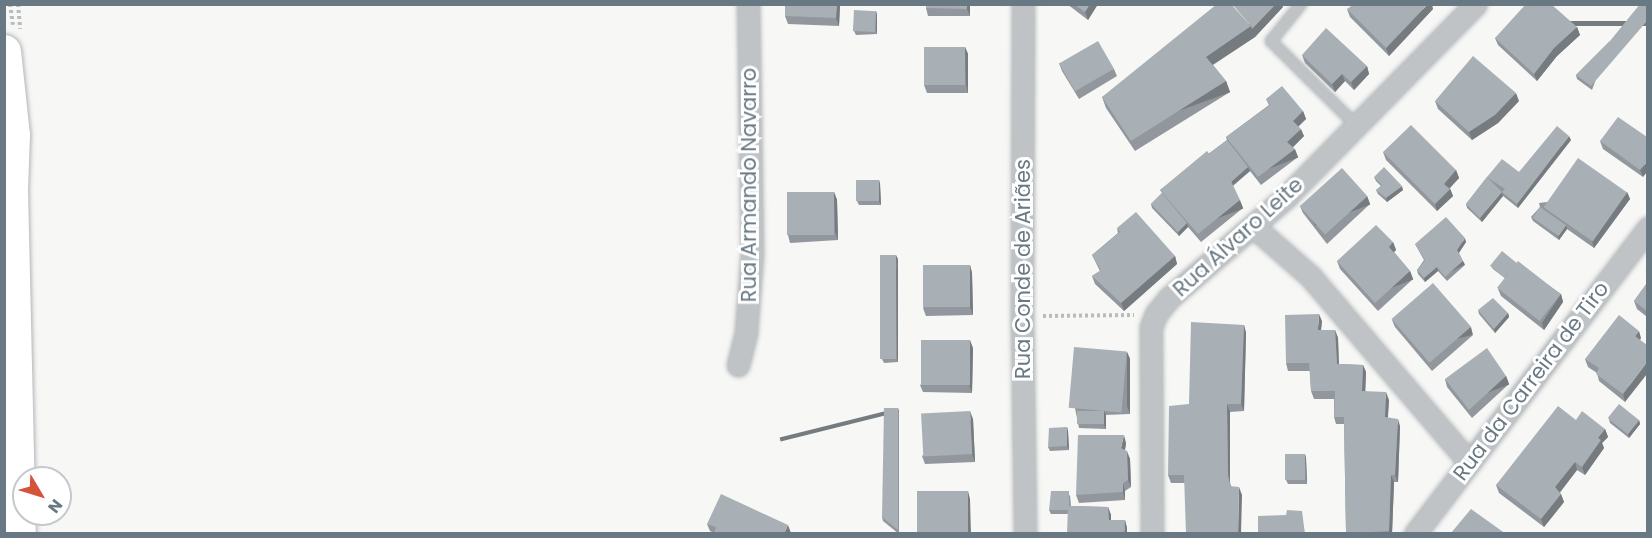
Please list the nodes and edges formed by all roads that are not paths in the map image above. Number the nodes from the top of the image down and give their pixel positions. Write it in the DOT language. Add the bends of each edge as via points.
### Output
graph roads {
  1 [pos="748,4"];
  2 [pos="1023,4"];
  3 [pos="1301,4"];
  4 [pos="1476,4"];
  5 [pos="4,51"];
  6 [pos="1356,126"];
  7 [pos="1253,226"];
  8 [pos="1647,228"];
  9 [pos="738,365"];
  10 [pos="1469,462"];
  11 [pos="19,534"];
  12 [pos="1025,534"];
  13 [pos="1152,534"];
  14 [pos="1415,534"];
  1 -- 9 [label="street, Rua Armando Navarro" via="752,254 746,332"];
  2 -- 12 [label="street, Rua Conde de Ariães"];
  3 -- 6 [label="lane" via="1270,41"];
  4 -- 6 [label="street, Rua Álvaro Leite"];
  5 -- 11 [label="main road" via="13,135 10,189"];
  6 -- 7 [label="street, Rua Álvaro Leite"];
  7 -- 10 [label="street" via="1310,276"];
  7 -- 13 [label="street, Rua Álvaro Leite" via="1169,298 1151,327"];
  8 -- 10 [label="street, Rua da Carreira de Tiro"];
  10 -- 14 [label="street, Rua da Carreira de Tiro"];
}
